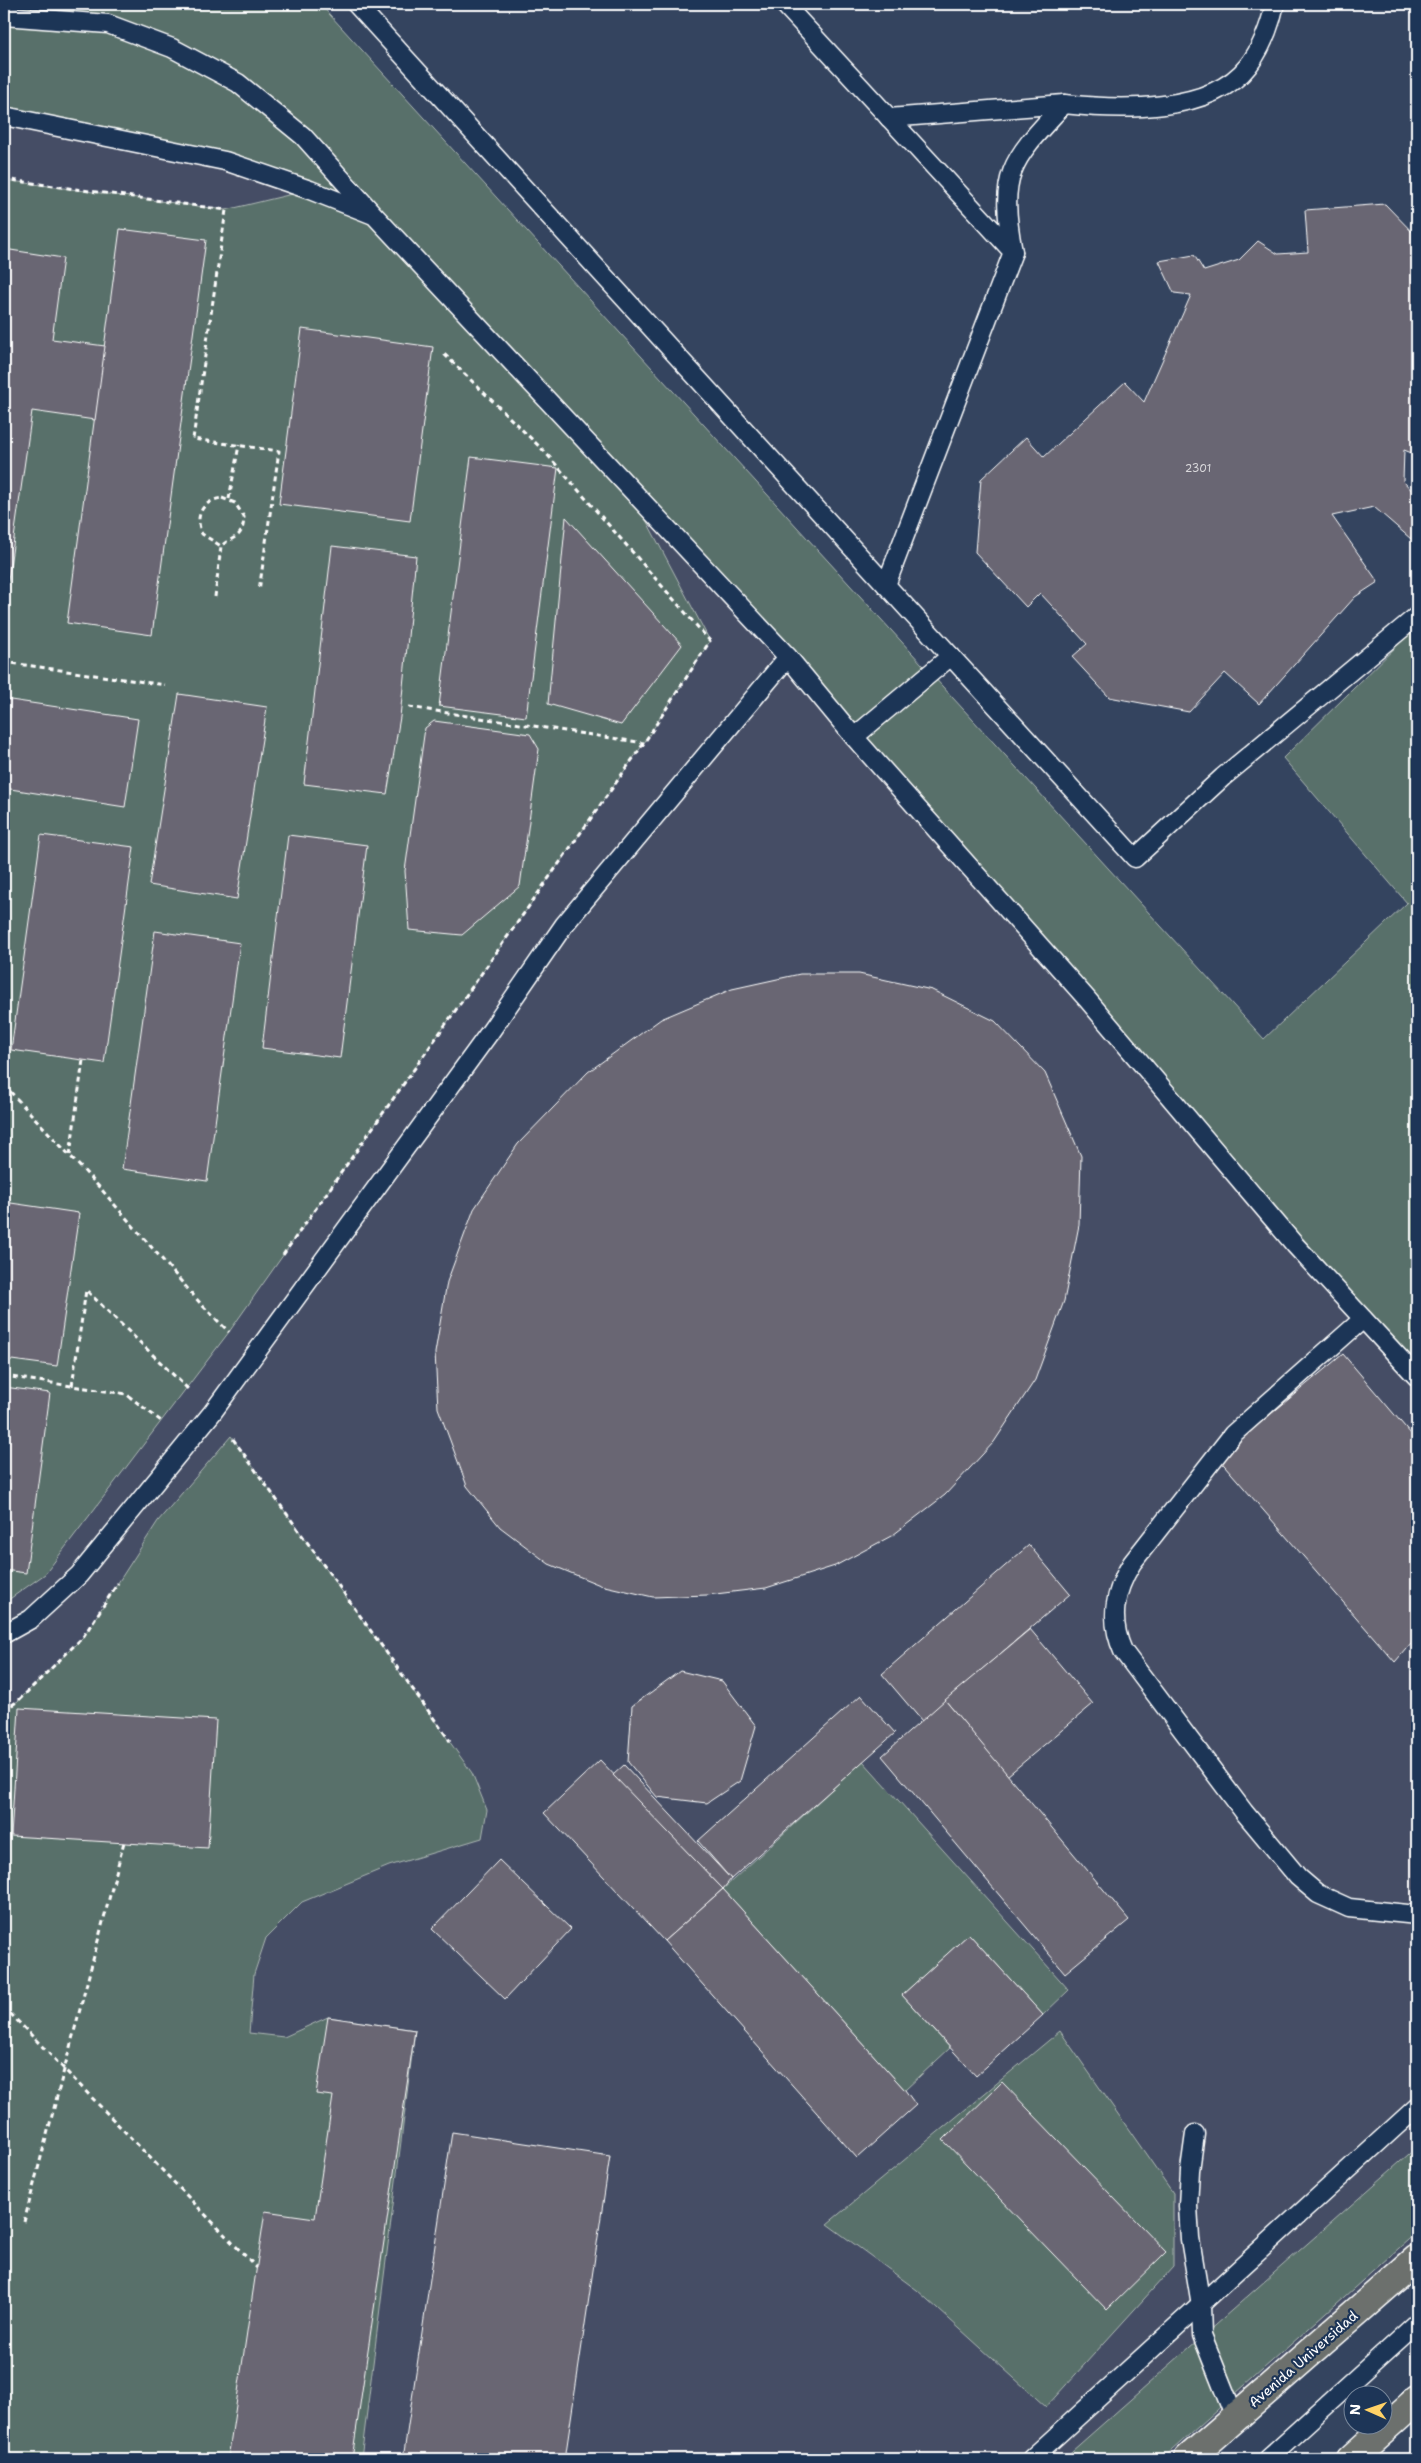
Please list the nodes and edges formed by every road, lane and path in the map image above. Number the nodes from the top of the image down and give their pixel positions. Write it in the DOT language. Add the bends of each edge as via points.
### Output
graph roads {
  1 [pos="356,4"];
  2 [pos="784,4"];
  3 [pos="1275,4"];
  4 [pos="4,16"];
  5 [pos="1064,104"];
  6 [pos="4,116"];
  7 [pos="889,118"];
  8 [pos="4,179"];
  9 [pos="374,215"];
  10 [pos="1013,252"];
  11 [pos="442,352"];
  12 [pos="239,445"];
  13 [pos="229,499"];
  14 [pos="221,546"];
  15 [pos="886,585"];
  16 [pos="259,591"];
  17 [pos="215,598"];
  18 [pos="1417,616"];
  19 [pos="951,656"];
  20 [pos="788,657"];
  21 [pos="4,662"];
  22 [pos="165,685"];
  23 [pos="409,707"];
  24 [pos="854,737"];
  25 [pos="644,743"];
  26 [pos="83,1060"];
  27 [pos="4,1085"];
  28 [pos="70,1155"];
  29 [pos="281,1258"];
  30 [pos="1363,1319"];
  31 [pos="235,1324"];
  32 [pos="229,1332"];
  33 [pos="224,1339"];
  34 [pos="4,1376"];
  35 [pos="1417,1377"];
  36 [pos="192,1381"];
  37 [pos="72,1386"];
  38 [pos="187,1388"];
  39 [pos="182,1395"];
  40 [pos="212,1413"];
  41 [pos="166,1414"];
  42 [pos="161,1421"];
  43 [pos="155,1428"];
  44 [pos="4,1634"];
  45 [pos="450,1741"];
  46 [pos="124,1842"];
  47 [pos="1417,1915"];
  48 [pos="4,2006"];
  49 [pos="64,2068"];
  50 [pos="1417,2107"];
  51 [pos="1195,2134"];
  52 [pos="24,2222"];
  53 [pos="1417,2259"];
  54 [pos="257,2268"];
  55 [pos="1201,2305"];
  56 [pos="1417,2323"];
  57 [pos="1417,2400"];
  58 [pos="1235,2418"];
  59 [pos="1031,2459"];
  60 [pos="1188,2459"];
  61 [pos="1267,2459"];
  62 [pos="1351,2459"];
  1 -- 15 [label="lane"];
  2 -- 7 [label="lane"];
  3 -- 5 [label="lane" via="1268,32 1248,67 1220,89 1185,102 1154,106 1108,109"];
  4 -- 9 [label="lane" via="108,24 172,48 238,83 303,136"];
  5 -- 7 [label="lane"];
  5 -- 10 [label="lane" via="1021,151 1007,185 1006,214"];
  6 -- 9 [label="lane" via="225,161"];
  7 -- 10 [label="lane"];
  8 -- 12 [label="path" via="226,210 193,439"];
  9 -- 20 [label="lane"];
  10 -- 15 [label="lane"];
  11 -- 25 [label="path" via="545,452 710,641"];
  12 -- 13 [label="path"];
  12 -- 16 [label="path" via="279,451"];
  13 -- 14 [label="path" via="241,510 244,525 236,539"];
  13 -- 14 [label="path" via="208,502 198,520 202,534"];
  14 -- 17 [label="path"];
  15 -- 19 [label="lane"];
  18 -- 19 [label="lane" via="1223,777 1135,858"];
  19 -- 24 [label="lane"];
  20 -- 24 [label="lane"];
  20 -- 40 [label="lane" via="564,925 490,1032"];
  21 -- 22 [label="path"];
  23 -- 25 [label="path"];
  24 -- 30 [label="lane" via="1087,999 1295,1245"];
  25 -- 29 [label="path"];
  26 -- 28 [label="path"];
  27 -- 28 [label="path"];
  28 -- 32 [label="path"];
  30 -- 35 [label="lane"];
  30 -- 47 [label="lane" via="1233,1434 1132,1563 1121,1580 1114,1617 1116,1636 1123,1651 1244,1812 1298,1877 1318,1894 1349,1908"];
  31 -- 32 [label="path"];
  32 -- 33 [label="path"];
  34 -- 37 [label="path"];
  36 -- 38 [label="path"];
  37 -- 38 [label="path" via="86,1290"];
  37 -- 42 [label="path" via="126,1394"];
  38 -- 39 [label="path"];
  38 -- 40 [label="path"];
  40 -- 44 [label="lane" via="80,1575 31,1619"];
  40 -- 45 [label="path"];
  41 -- 42 [label="path"];
  42 -- 43 [label="path"];
  46 -- 49 [label="path"];
  48 -- 49 [label="path"];
  49 -- 52 [label="path"];
  49 -- 54 [label="path"];
  50 -- 55 [label="lane"];
  51 -- 55 [label="lane" via="1188,2206"];
  53 -- 58 [label="main road, Avenida Universidad"];
  55 -- 58 [label="lane" via="1202,2335"];
  55 -- 59 [label="lane"];
  56 -- 61 [label="lane"];
  57 -- 62 [label="main road"];
  58 -- 60 [label="main road, Avenida Universidad"];
}
